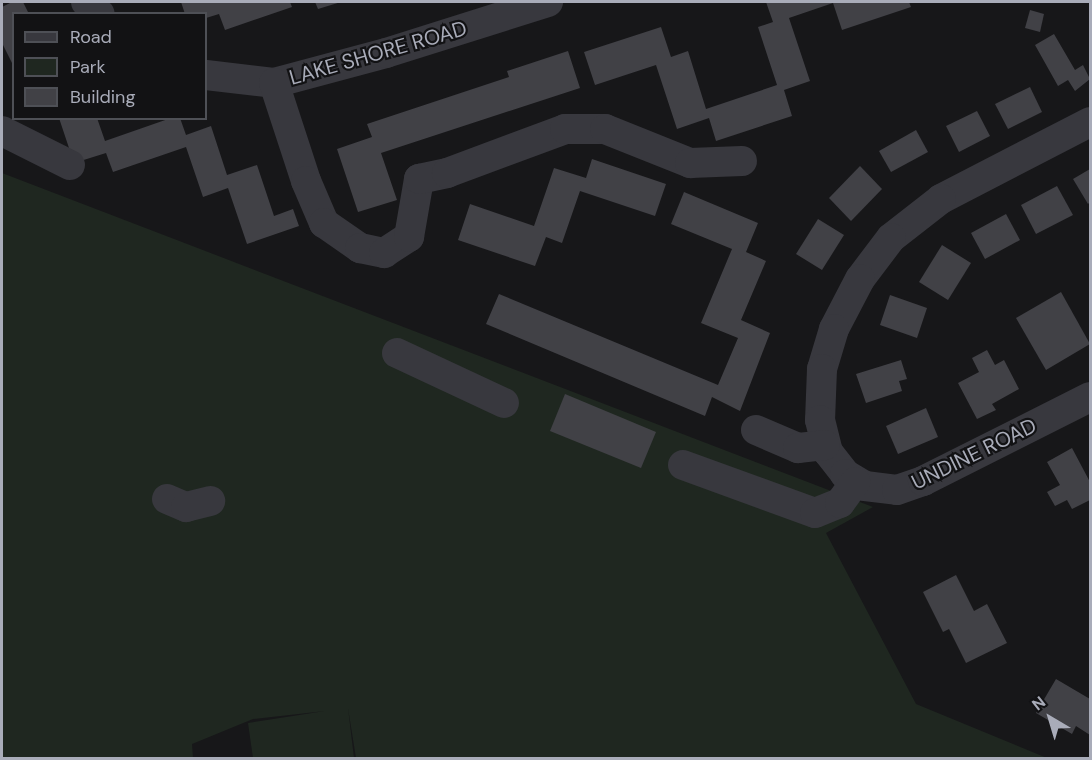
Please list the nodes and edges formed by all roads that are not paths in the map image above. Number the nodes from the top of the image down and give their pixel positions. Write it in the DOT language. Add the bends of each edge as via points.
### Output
graph roads {
  1 [pos="86,2"];
  2 [pos="548,2"];
  3 [pos="98,12"];
  4 [pos="207,75"];
  5 [pos="274,83"];
  6 [pos="1090,122"];
  7 [pos="2,131"];
  8 [pos="742,161"];
  9 [pos="70,165"];
  10 [pos="397,353"];
  11 [pos="1090,397"];
  12 [pos="504,403"];
  13 [pos="756,429"];
  14 [pos="825,445"];
  15 [pos="682,465"];
  16 [pos="855,482"];
  17 [pos="167,499"];
  18 [pos="210,501"];
  1 -- 3 [label="street"];
  2 -- 5 [label="street, LAKE SHORE ROAD"];
  4 -- 5 [label="street, LAKE SHORE ROAD"];
  5 -- 8 [label="street" via="324,223 360,248 384,253 409,237 419,179 447,173 565,129 604,129 690,163"];
  6 -- 14 [label="street" via="941,198 881,250 850,295 825,357 819,409"];
  7 -- 9 [label="street"];
  10 -- 12 [label="street"];
  11 -- 16 [label="street, UNDINE ROAD" via="914,485 888,490"];
  13 -- 14 [label="street" via="798,448"];
  14 -- 16 [label="street" via="836,464"];
  15 -- 16 [label="street" via="815,513 840,503"];
  17 -- 18 [label="street" via="186,507"];
}
